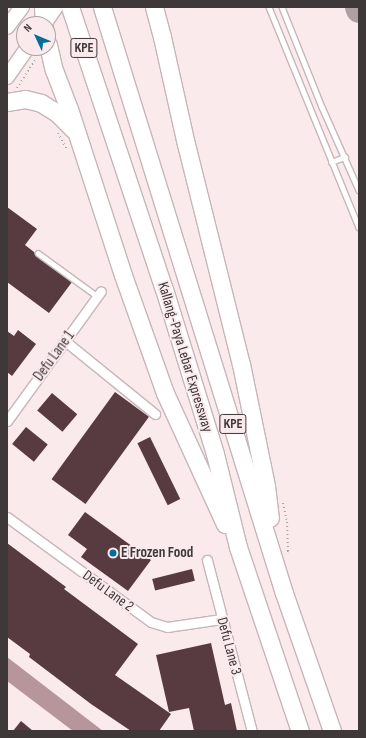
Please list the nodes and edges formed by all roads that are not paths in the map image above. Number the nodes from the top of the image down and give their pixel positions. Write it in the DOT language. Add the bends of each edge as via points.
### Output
graph roads {
  1 [pos="22,7"];
  2 [pos="56,7"];
  3 [pos="70,7"];
  4 [pos="102,7"];
  5 [pos="146,7"];
  6 [pos="154,7"];
  7 [pos="269,7"];
  8 [pos="282,7"];
  9 [pos="50,16"];
  10 [pos="7,27"];
  11 [pos="162,37"];
  12 [pos="28,56"];
  13 [pos="51,56"];
  14 [pos="7,77"];
  15 [pos="7,102"];
  16 [pos="74,130"];
  17 [pos="345,157"];
  18 [pos="331,162"];
  19 [pos="359,190"];
  20 [pos="359,227"];
  21 [pos="38,253"];
  22 [pos="99,294"];
  23 [pos="65,341"];
  24 [pos="155,414"];
  25 [pos="7,421"];
  26 [pos="7,517"];
  27 [pos="238,547"];
  28 [pos="207,560"];
  29 [pos="276,565"];
  30 [pos="221,619"];
  31 [pos="252,731"];
  32 [pos="300,731"];
  33 [pos="332,731"];
  1 -- 10 [label="main road"];
  2 -- 9 [label="main road"];
  3 -- 27 [label="highway, Kallang-Paya Lebar Expressway / KPE" via="164,289 215,454"];
  4 -- 29 [label="highway, Kallang-Paya Lebar Expressway / KPE"];
  5 -- 11 [label="highway"];
  6 -- 11 [label="highway"];
  7 -- 18 [label="lane"];
  8 -- 17 [label="lane"];
  11 -- 29 [label="highway" via="241,364 266,486"];
  12 -- 14 [label="main road"];
  13 -- 16 [label="highway"];
  15 -- 16 [label="highway" via="25,99 41,103 57,113"];
  16 -- 27 [label="highway" via="165,393"];
  17 -- 18 [label="lane"];
  17 -- 19 [label="lane"];
  18 -- 20 [label="lane"];
  21 -- 22 [label="lane"];
  22 -- 23 [label="street, Defu Lane 1"];
  23 -- 24 [label="street"];
  23 -- 25 [label="street, Defu Lane 1"];
  26 -- 30 [label="street, Defu Lane 2" via="151,622 167,628"];
  27 -- 32 [label="highway, Kallang-Paya Lebar Expressway / KPE"];
  28 -- 30 [label="street, Defu Lane 3"];
  29 -- 33 [label="highway, Kallang-Paya Lebar Expressway / KPE"];
  30 -- 31 [label="street, Defu Lane 3"];
}
